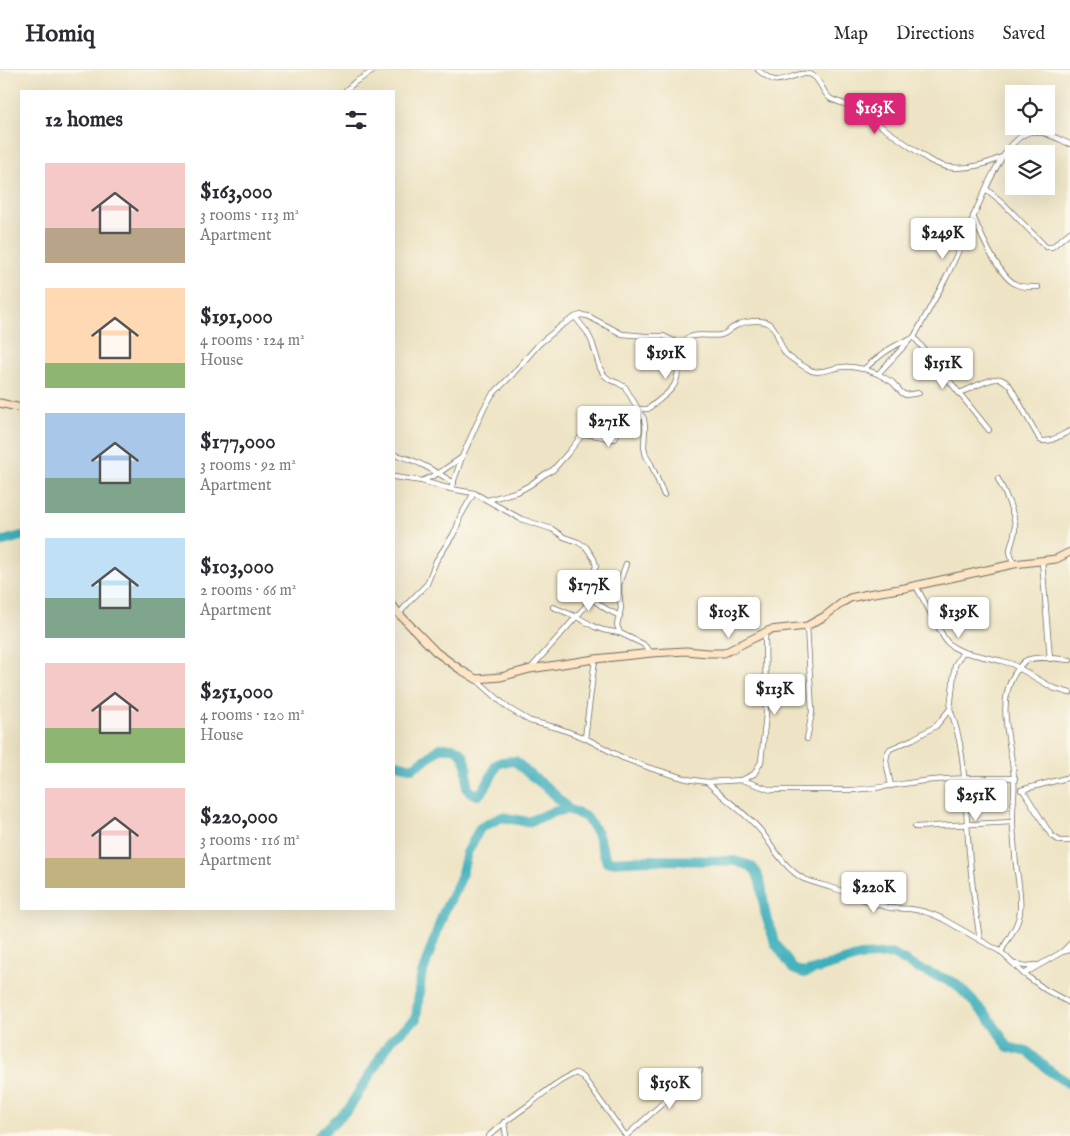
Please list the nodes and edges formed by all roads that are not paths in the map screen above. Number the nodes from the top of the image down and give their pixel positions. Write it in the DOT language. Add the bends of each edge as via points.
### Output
graph roads {
  1 [pos="375,70"];
  2 [pos="758,70"];
  3 [pos="346,90"];
  4 [pos="1070,144"];
  5 [pos="1004,157"];
  6 [pos="986,189"];
  7 [pos="972,216"];
  8 [pos="1070,232"];
  9 [pos="1038,287"];
  10 [pos="575,317"];
  11 [pos="912,338"];
  12 [pos="679,346"];
  13 [pos="864,369"];
  14 [pos="878,374"];
  15 [pos="918,393"];
  16 [pos="959,393"];
  17 [pos="0,402"];
  18 [pos="20,408"];
  19 [pos="638,409"];
  20 [pos="989,430"];
  21 [pos="1070,431"];
  22 [pos="395,456"];
  23 [pos="462,457"];
  24 [pos="439,473"];
  25 [pos="395,477"];
  26 [pos="998,479"];
  27 [pos="422,481"];
  28 [pos="454,483"];
  29 [pos="451,489"];
  30 [pos="474,493"];
  31 [pos="664,495"];
  32 [pos="488,500"];
  33 [pos="1070,552"];
  34 [pos="1042,561"];
  35 [pos="626,564"];
  36 [pos="1014,564"];
  37 [pos="916,586"];
  38 [pos="592,599"];
  39 [pos="553,607"];
  40 [pos="395,608"];
  41 [pos="399,614"];
  42 [pos="620,616"];
  43 [pos="577,617"];
  44 [pos="807,626"];
  45 [pos="765,632"];
  46 [pos="620,633"];
  47 [pos="963,652"];
  48 [pos="652,653"];
  49 [pos="595,659"];
  50 [pos="1050,659"];
  51 [pos="1070,660"];
  52 [pos="1019,668"];
  53 [pos="530,669"];
  54 [pos="476,679"];
  55 [pos="1070,693"];
  56 [pos="950,709"];
  57 [pos="585,738"];
  58 [pos="807,739"];
  59 [pos="965,778"];
  60 [pos="1014,778"];
  61 [pos="1070,778"];
  62 [pos="742,780"];
  63 [pos="708,782"];
  64 [pos="891,786"];
  65 [pos="1023,790"];
  66 [pos="1015,791"];
  67 [pos="1013,822"];
  68 [pos="967,824"];
  69 [pos="915,827"];
  70 [pos="1070,841"];
  71 [pos="980,940"];
  72 [pos="1070,944"];
  73 [pos="1070,950"];
  74 [pos="1001,952"];
  75 [pos="1062,952"];
  76 [pos="1014,964"];
  77 [pos="1039,965"];
  78 [pos="1024,974"];
  79 [pos="1070,1003"];
  80 [pos="700,1070"];
  81 [pos="504,1122"];
  82 [pos="489,1136"];
  83 [pos="506,1136"];
  84 [pos="626,1136"];
  1 -- 3 [label="street"];
  2 -- 5 [label="street" via="776,80 811,74 830,98 847,105 941,166 973,167"];
  4 -- 5 [label="street" via="1033,131 1015,142"];
  5 -- 6 [label="street"];
  6 -- 7 [label="street"];
  6 -- 8 [label="street" via="1046,247 1052,247"];
  7 -- 9 [label="street" via="1004,274 1015,284"];
  7 -- 11 [label="street" via="947,275"];
  10 -- 12 [label="street" via="588,316 622,334 663,336"];
  10 -- 19 [label="street" via="592,342 604,376 626,387"];
  10 -- 23 [label="street" via="539,344 492,395"];
  11 -- 13 [label="street" via="888,350"];
  11 -- 14 [label="street"];
  11 -- 16 [label="street"];
  12 -- 13 [label="street" via="693,336 723,335 736,326 757,320 774,326 786,354 811,370 819,372 849,366"];
  12 -- 19 [label="street" via="676,383 648,409"];
  13 -- 14 [label="street"];
  14 -- 15 [label="street" via="906,395"];
  16 -- 20 [label="street"];
  16 -- 21 [label="street" via="993,379 1001,379 1010,386 1042,442"];
  17 -- 18 [label="street"];
  19 -- 31 [label="street" via="644,419 646,456"];
  19 -- 32 [label="street" via="618,427 615,439 583,434 553,470 519,491"];
  22 -- 24 [label="street"];
  23 -- 24 [label="street"];
  23 -- 28 [label="street"];
  24 -- 27 [label="street"];
  24 -- 28 [label="street"];
  25 -- 27 [label="street"];
  26 -- 36 [label="street" via="1015,523 1010,553"];
  27 -- 29 [label="street"];
  28 -- 29 [label="street"];
  29 -- 30 [label="street"];
  30 -- 32 [label="street"];
  30 -- 41 [label="street" via="436,561 427,584"];
  32 -- 38 [label="street" via="521,519 552,529 586,547 596,566 587,588"];
  33 -- 34 [label="street"];
  34 -- 36 [label="street"];
  34 -- 50 [label="street"];
  35 -- 42 [label="street" via="619,584"];
  36 -- 37 [label="street"];
  37 -- 44 [label="street" via="850,598"];
  37 -- 47 [label="street" via="947,642"];
  38 -- 42 [label="street"];
  38 -- 43 [label="street"];
  39 -- 43 [label="street"];
  40 -- 41 [label="street"];
  41 -- 54 [label="street" via="436,652"];
  42 -- 46 [label="street"];
  43 -- 46 [label="street" via="603,630"];
  43 -- 53 [label="street"];
  44 -- 45 [label="street"];
  44 -- 58 [label="street" via="812,712"];
  45 -- 48 [label="street" via="724,653"];
  45 -- 62 [label="street" via="766,714 761,762 754,774"];
  46 -- 48 [label="street" via="643,644"];
  47 -- 52 [label="street" via="1002,660"];
  47 -- 56 [label="street" via="955,665"];
  48 -- 49 [label="street"];
  49 -- 53 [label="street"];
  49 -- 57 [label="street"];
  50 -- 51 [label="street"];
  50 -- 52 [label="street" via="1026,660"];
  52 -- 55 [label="street" via="1053,688"];
  52 -- 60 [label="street" via="1012,678 1006,701"];
  53 -- 54 [label="street" via="501,677"];
  54 -- 57 [label="street" via="508,708 530,721"];
  56 -- 59 [label="street" via="957,726"];
  56 -- 64 [label="street" via="936,726 890,749 886,761"];
  57 -- 63 [label="street" via="650,768"];
  59 -- 60 [label="street"];
  59 -- 64 [label="street"];
  59 -- 68 [label="street"];
  60 -- 66 [label="street"];
  61 -- 65 [label="street"];
  62 -- 63 [label="street"];
  62 -- 64 [label="street" via="771,790 863,790"];
  63 -- 71 [label="street" via="745,815 790,870 802,878 873,904 935,915"];
  65 -- 66 [label="street"];
  65 -- 70 [label="street" via="1051,835 1060,841"];
  66 -- 67 [label="street"];
  67 -- 68 [label="street"];
  67 -- 74 [label="street" via="1020,914"];
  68 -- 69 [label="street"];
  68 -- 71 [label="street"];
  71 -- 74 [label="street"];
  72 -- 75 [label="street"];
  73 -- 75 [label="street"];
  74 -- 76 [label="street"];
  75 -- 77 [label="street"];
  76 -- 77 [label="street"];
  76 -- 78 [label="street"];
  77 -- 78 [label="street"];
  78 -- 79 [label="street"];
  80 -- 84 [label="street"];
  81 -- 82 [label="street"];
  81 -- 83 [label="street"];
  81 -- 84 [label="street" via="552,1086 576,1073 583,1077"];
}
